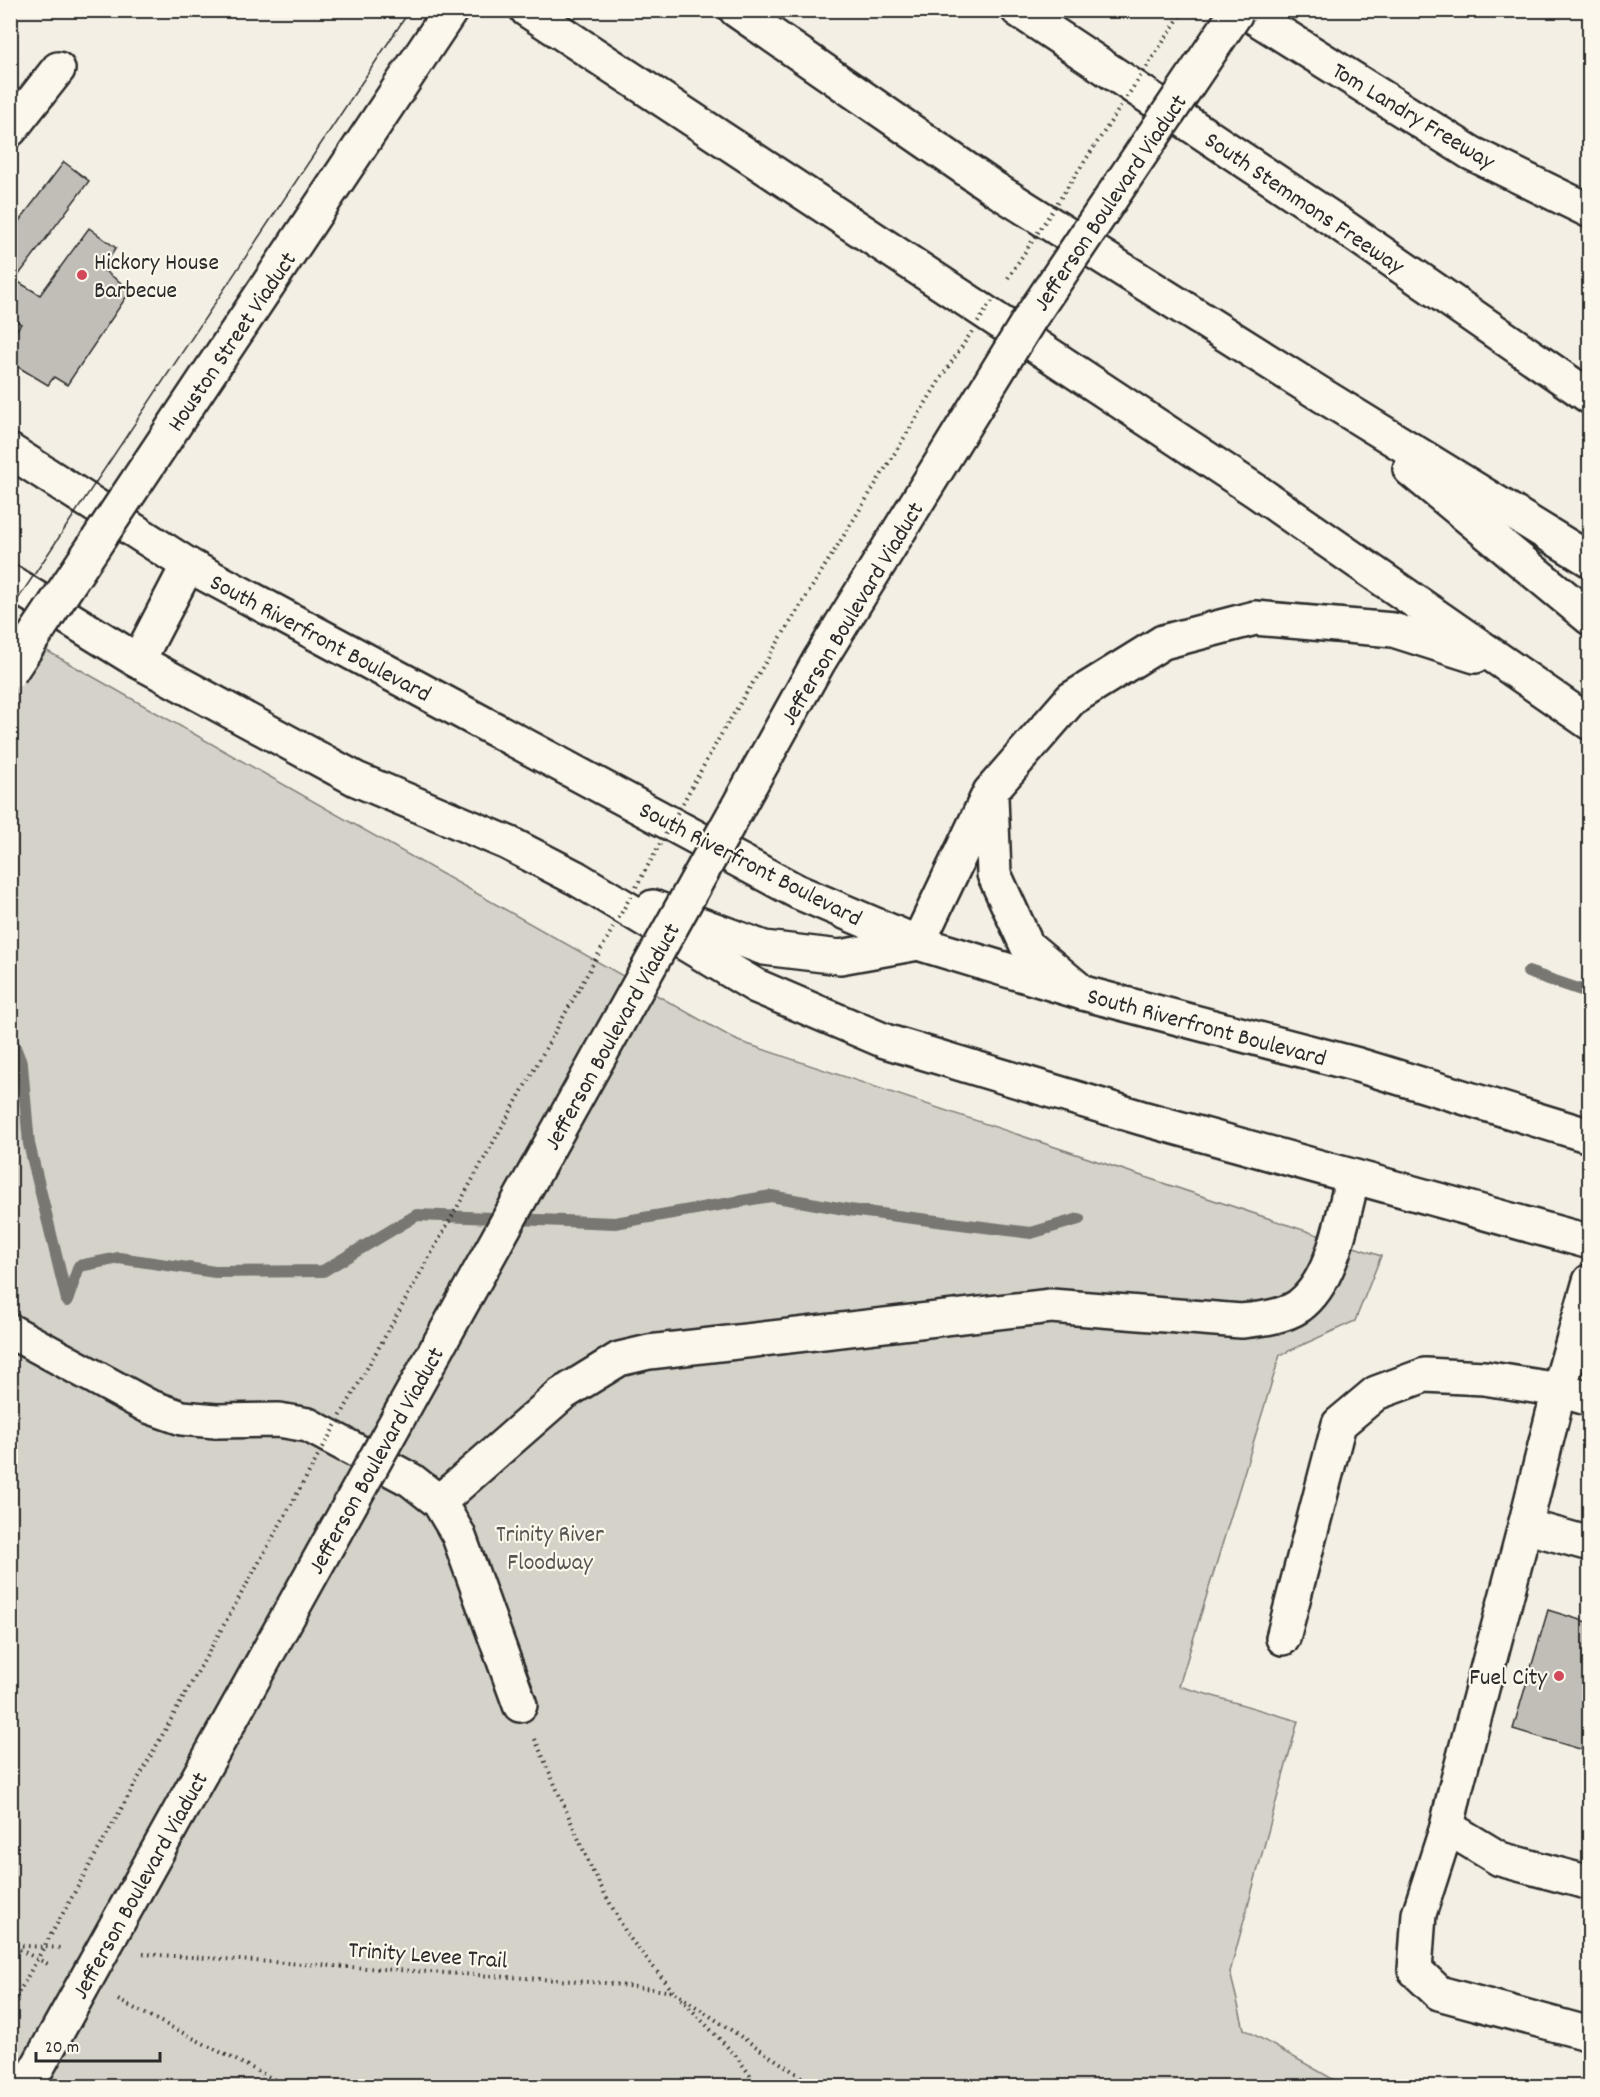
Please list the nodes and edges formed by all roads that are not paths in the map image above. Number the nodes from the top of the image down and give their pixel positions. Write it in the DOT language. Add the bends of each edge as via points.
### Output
graph roads {
  1 [pos="451,10"];
  2 [pos="526,10"];
  3 [pos="736,10"];
  4 [pos="1018,10"];
  5 [pos="1238,10"];
  6 [pos="1243,10"];
  7 [pos="58,69"];
  8 [pos="10,130"];
  9 [pos="1590,211"];
  10 [pos="1317,392"];
  11 [pos="1590,397"];
  12 [pos="10,451"];
  13 [pos="1590,560"];
  14 [pos="188,565"];
  15 [pos="10,582"];
  16 [pos="1590,618"];
  17 [pos="138,661"];
  18 [pos="1505,666"];
  19 [pos="10,672"];
  20 [pos="1590,723"];
  21 [pos="990,792"];
  22 [pos="576,878"];
  23 [pos="918,943"];
  24 [pos="1083,993"];
  25 [pos="1590,1136"];
  26 [pos="1353,1177"];
  27 [pos="1590,1242"];
  28 [pos="1590,1281"];
  29 [pos="10,1331"];
  30 [pos="1574,1395"];
  31 [pos="439,1502"];
  32 [pos="1525,1526"];
  33 [pos="1590,1544"];
  34 [pos="1283,1638"];
  35 [pos="520,1705"];
  36 [pos="1448,1827"];
  37 [pos="1590,1883"];
  38 [pos="1590,2034"];
  39 [pos="27,2086"];
  1 -- 19 [label="main road, Houston Street Viaduct, bridge"];
  2 -- 18 [label="main road" via="1256,491"];
  3 -- 10 [label="main road" via="994,189"];
  4 -- 11 [label="main road, South Stemmons Freeway" via="1334,220"];
  5 -- 39 [label="main road, Jefferson Boulevard Viaduct, bridge" via="1029,320 819,661"];
  6 -- 9 [label="main road, Tom Landry Freeway" via="1471,153"];
  7 -- 8 [label="main road"];
  10 -- 13 [label="main road"];
  10 -- 16 [label="main road"];
  12 -- 14 [label="main road, South Riverfront Boulevard"];
  14 -- 17 [label="main road"];
  14 -- 23 [label="main road, South Riverfront Boulevard" via="798,892"];
  15 -- 17 [label="main road"];
  17 -- 22 [label="main road" via="356,779 508,843"];
  18 -- 20 [label="main road"];
  18 -- 21 [label="main road" via="1393,630 1255,618 1163,642 1071,699"];
  21 -- 23 [label="main road"];
  21 -- 24 [label="main road" via="994,874 1027,946"];
  22 -- 23 [label="main road" via="764,948 840,957"];
  22 -- 26 [label="main road" via="756,986 885,1041"];
  23 -- 24 [label="main road, South Riverfront Boulevard"];
  24 -- 25 [label="main road, South Riverfront Boulevard" via="1358,1065"];
  26 -- 27 [label="main road"];
  26 -- 31 [label="main road" via="1329,1265 1319,1286 1298,1307 1269,1318 1241,1321 1051,1306 649,1352 619,1359 561,1394"];
  28 -- 30 [label="main road"];
  29 -- 31 [label="main road" via="148,1406 182,1418 279,1420 308,1425 411,1480"];
  30 -- 32 [label="main road"];
  30 -- 34 [label="main road" via="1484,1378 1425,1375 1376,1393 1339,1424"];
  31 -- 35 [label="main road" via="458,1534"];
  32 -- 33 [label="main road"];
  32 -- 36 [label="main road"];
  36 -- 37 [label="main road" via="1500,1859"];
  36 -- 38 [label="main road" via="1419,1914 1415,1970 1439,1993"];
}
